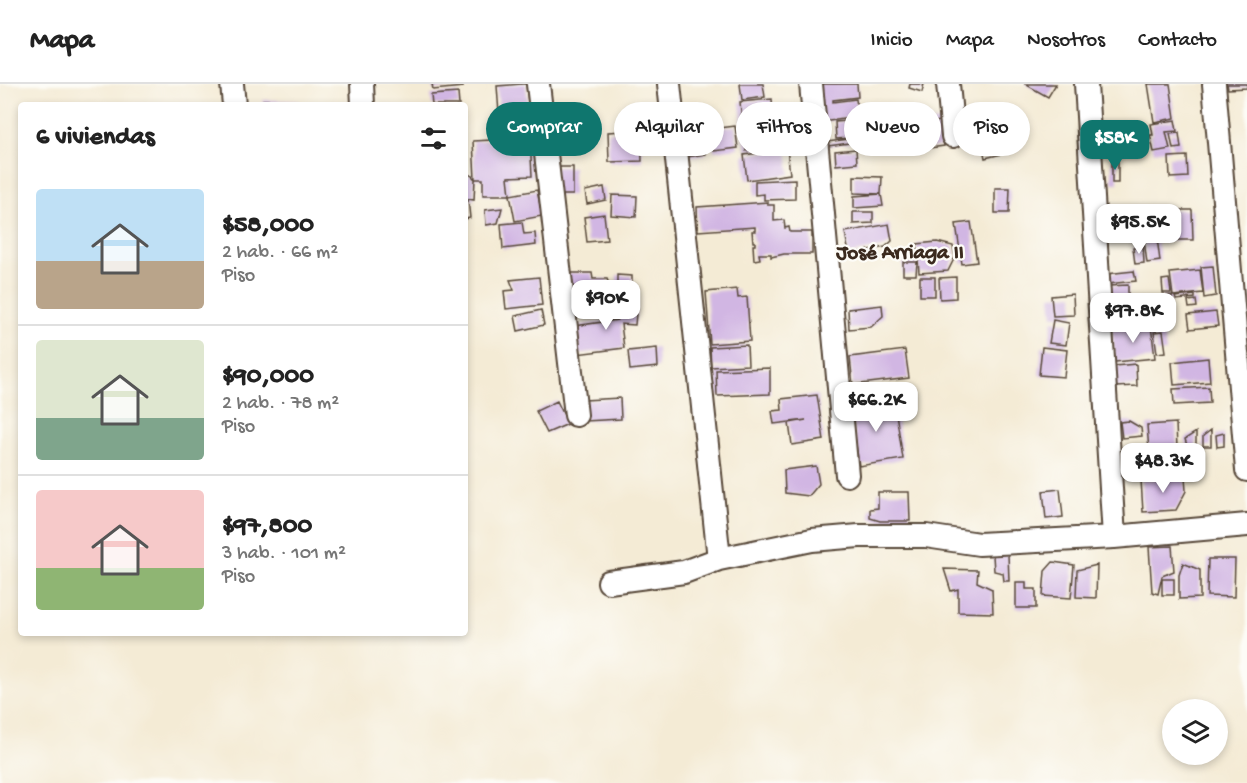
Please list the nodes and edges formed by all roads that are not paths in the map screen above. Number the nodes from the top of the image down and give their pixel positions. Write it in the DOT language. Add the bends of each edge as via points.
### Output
graph roads {
  1 [pos="232,84"];
  2 [pos="362,84"];
  3 [pos="538,84"];
  4 [pos="669,84"];
  5 [pos="811,84"];
  6 [pos="948,84"];
  7 [pos="1086,84"];
  8 [pos="1214,84"];
  9 [pos="234,102"];
  10 [pos="363,102"];
  11 [pos="953,136"];
  12 [pos="576,415"];
  13 [pos="1247,470"];
  14 [pos="847,475"];
  15 [pos="1247,525"];
  16 [pos="1114,537"];
  17 [pos="719,559"];
  18 [pos="609,582"];
  1 -- 9 [label="street"];
  2 -- 10 [label="street"];
  3 -- 12 [label="street"];
  4 -- 17 [label="street"];
  5 -- 14 [label="street"];
  6 -- 11 [label="street"];
  7 -- 16 [label="street"];
  8 -- 13 [label="street"];
  15 -- 16 [label="street"];
  16 -- 17 [label="street" via="979,544 926,536 859,536 812,540"];
  17 -- 18 [label="street" via="684,572"];
}
